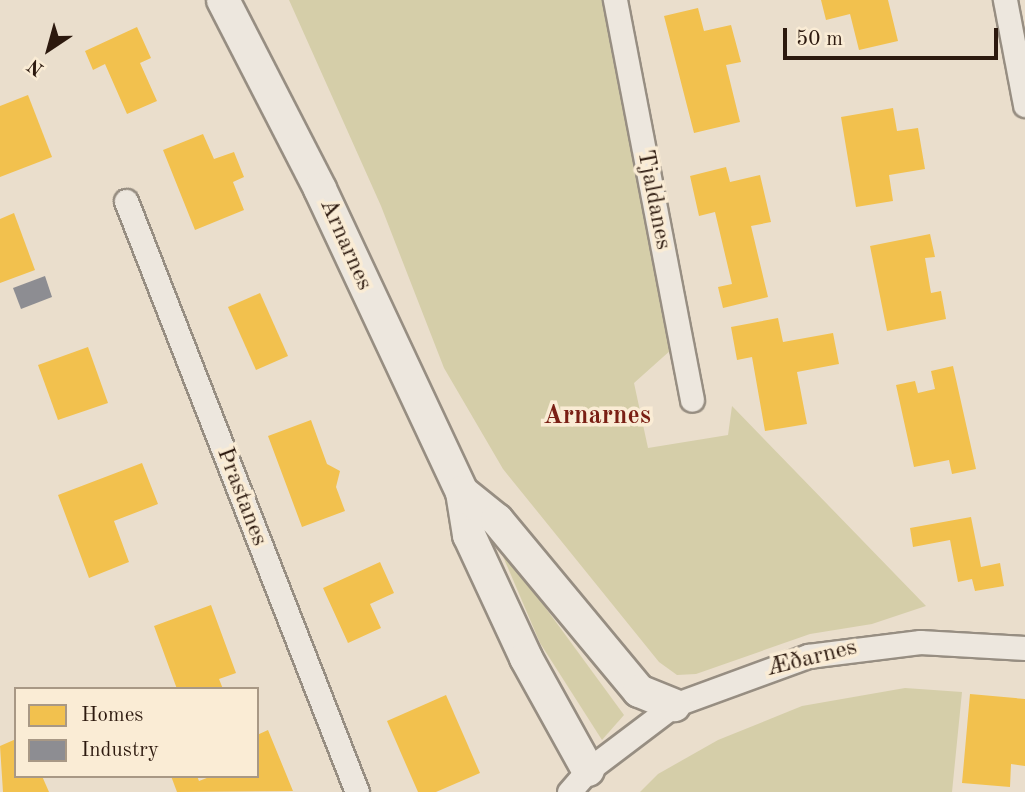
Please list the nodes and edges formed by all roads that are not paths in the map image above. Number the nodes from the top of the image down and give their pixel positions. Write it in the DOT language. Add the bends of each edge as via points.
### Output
graph roads {
  1 [pos="223,0"];
  2 [pos="615,0"];
  3 [pos="1005,0"];
  4 [pos="1025,105"];
  5 [pos="127,201"];
  6 [pos="692,400"];
  7 [pos="462,492"];
  8 [pos="1025,648"];
  9 [pos="674,705"];
  10 [pos="578,781"];
  11 [pos="356,792"];
  1 -- 7 [label="street, Arnarnes" via="320,189"];
  2 -- 6 [label="street, Tjaldanes"];
  3 -- 4 [label="street"];
  5 -- 11 [label="street, Þrastanes"];
  7 -- 9 [label="street, Arnarnes" via="497,520 639,691"];
  7 -- 10 [label="street, Arnarnes" via="469,535"];
  8 -- 9 [label="street, Æðarnes" via="919,642 844,649 735,680"];
  9 -- 10 [label="street, Æðarnes"];
}
